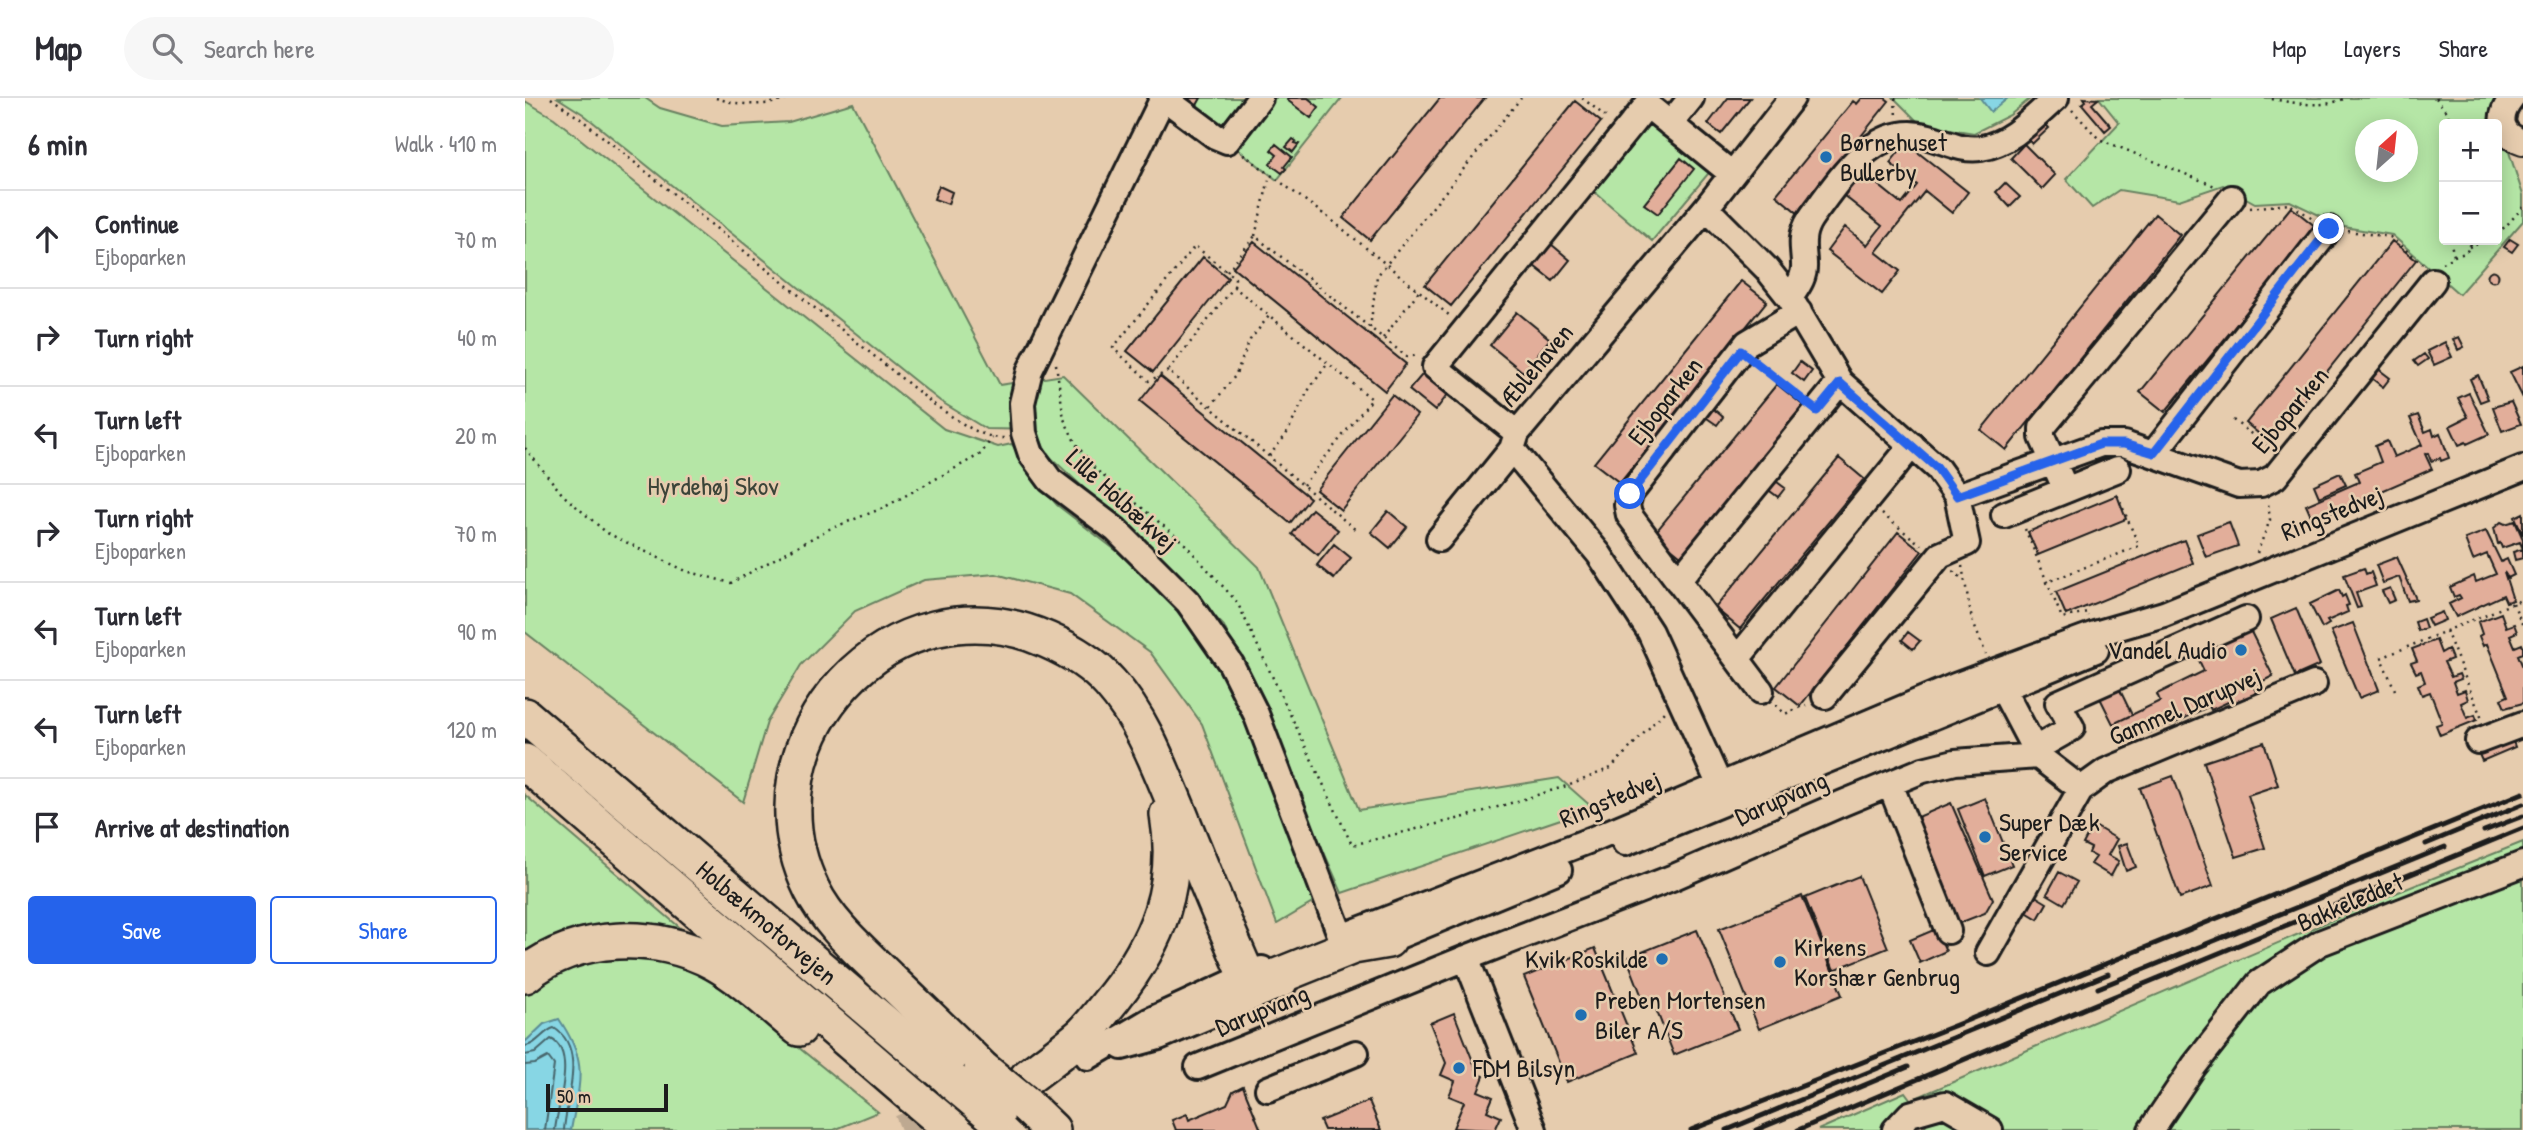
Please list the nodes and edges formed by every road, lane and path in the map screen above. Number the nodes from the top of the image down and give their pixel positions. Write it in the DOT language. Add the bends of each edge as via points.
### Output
graph roads {
  1 [pos="551,98"];
  2 [pos="716,98"];
  3 [pos="791,98"];
  4 [pos="1163,98"];
  5 [pos="1260,98"];
  6 [pos="1521,98"];
  7 [pos="1582,98"];
  8 [pos="1691,98"];
  9 [pos="1793,98"];
  10 [pos="2056,98"];
  11 [pos="2265,98"];
  12 [pos="2346,98"];
  13 [pos="2436,98"];
  14 [pos="2512,98"];
  15 [pos="2450,119"];
  16 [pos="1670,124"];
  17 [pos="1626,131"];
  18 [pos="1227,141"];
  19 [pos="2523,142"];
  20 [pos="1732,174"];
  21 [pos="1270,175"];
  22 [pos="2232,198"];
  23 [pos="2523,207"];
  24 [pos="1706,208"];
  25 [pos="2329,229"];
  26 [pos="2502,229"];
  27 [pos="1255,236"];
  28 [pos="2451,245"];
  29 [pos="2474,245"];
  30 [pos="2469,247"];
  31 [pos="2454,256"];
  32 [pos="1387,264"];
  33 [pos="1227,271"];
  34 [pos="2433,281"];
  35 [pos="1234,287"];
  36 [pos="1419,291"];
  37 [pos="1794,305"];
  38 [pos="1269,316"];
  39 [pos="1370,328"];
  40 [pos="1465,329"];
  41 [pos="1383,338"];
  42 [pos="1043,344"];
  43 [pos="1741,351"];
  44 [pos="1328,363"];
  45 [pos="1435,367"];
  46 [pos="1168,371"];
  47 [pos="1840,383"];
  48 [pos="1210,407"];
  49 [pos="1817,411"];
  50 [pos="2233,420"];
  51 [pos="1024,433"];
  52 [pos="992,438"];
  53 [pos="1515,441"];
  54 [pos="1912,445"];
  55 [pos="525,448"];
  56 [pos="2272,450"];
  57 [pos="2154,453"];
  58 [pos="1269,456"];
  59 [pos="2053,461"];
  60 [pos="2523,468"];
  61 [pos="2113,471"];
  62 [pos="2266,481"];
  63 [pos="1303,485"];
  64 [pos="2066,490"];
  65 [pos="1957,496"];
  66 [pos="1866,501"];
  67 [pos="2011,512"];
  68 [pos="1357,531"];
  69 [pos="1439,539"];
  70 [pos="1959,546"];
  71 [pos="1937,558"];
  72 [pos="2260,575"];
  73 [pos="1678,580"];
  74 [pos="1964,580"];
  75 [pos="2045,583"];
  76 [pos="2523,599"];
  77 [pos="2514,603"];
  78 [pos="2164,614"];
  79 [pos="2246,619"];
  80 [pos="2523,626"];
  81 [pos="2446,631"];
  82 [pos="2095,634"];
  83 [pos="1737,659"];
  84 [pos="1998,680"];
  85 [pos="2314,684"];
  86 [pos="2395,690"];
  87 [pos="1761,691"];
  88 [pos="1679,695"];
  89 [pos="1825,696"];
  90 [pos="525,716"];
  91 [pos="2523,724"];
  92 [pos="2484,739"];
  93 [pos="2036,752"];
  94 [pos="525,762"];
  95 [pos="1161,772"];
  96 [pos="1890,783"];
  97 [pos="2081,789"];
  98 [pos="1724,793"];
  99 [pos="2523,864"];
  100 [pos="1948,932"];
  101 [pos="1341,937"];
  102 [pos="1388,940"];
  103 [pos="1989,953"];
  104 [pos="1466,958"];
  105 [pos="525,975"];
  106 [pos="1247,976"];
  107 [pos="1356,1053"];
  108 [pos="1087,1057"];
  109 [pos="1198,1068"];
  110 [pos="967,1075"];
  111 [pos="1268,1089"];
  112 [pos="904,1101"];
  113 [pos="1015,1108"];
  114 [pos="924,1130"];
  115 [pos="953,1130"];
  116 [pos="1052,1130"];
  117 [pos="1534,1130"];
  118 [pos="1895,1130"];
  119 [pos="1990,1130"];
  120 [pos="2151,1130"];
  1 -- 52 [label="path" via="936,406"];
  2 -- 3 [label="path" via="772,105"];
  4 -- 18 [label="street"];
  4 -- 42 [label="street, Lille Holbækvej"];
  5 -- 18 [label="street"];
  6 -- 32 [label="path"];
  7 -- 17 [label="path"];
  8 -- 16 [label="street"];
  9 -- 20 [label="street, Æblehaven"];
  10 -- 37 [label="street" via="2014,134 1980,148 1956,147 1913,134 1880,140 1863,154 1806,227 1803,278"];
  11 -- 12 [label="path" via="2312,105"];
  13 -- 15 [label="path"];
  14 -- 19 [label="street" via="2503,114 2503,127"];
  16 -- 17 [label="street" via="1647,105"];
  16 -- 20 [label="street"];
  17 -- 40 [label="street"];
  18 -- 21 [label="path"];
  20 -- 24 [label="street, Æblehaven"];
  21 -- 27 [label="path"];
  21 -- 32 [label="path"];
  22 -- 59 [label="street" via="2042,428"];
  23 -- 26 [label="path"];
  24 -- 37 [label="street" via="1767,269"];
  24 -- 53 [label="street, Æblehaven"];
  25 -- 57 [label="street"];
  27 -- 33 [label="path"];
  27 -- 39 [label="path"];
  28 -- 31 [label="path"];
  29 -- 30 [label="path"];
  30 -- 31 [label="path" via="2466,253"];
  31 -- 34 [label="path" via="2431,270"];
  32 -- 36 [label="path"];
  32 -- 39 [label="path" via="1377,276"];
  33 -- 35 [label="path" via="1235,278"];
  33 -- 46 [label="path" via="1195,246 1113,348 1150,381"];
  34 -- 62 [label="street, Ejboparken" via="2275,477"];
  35 -- 38 [label="path"];
  35 -- 46 [label="path"];
  36 -- 40 [label="path"];
  36 -- 41 [label="path"];
  37 -- 43 [label="street, Ejboparken"];
  37 -- 47 [label="street"];
  38 -- 44 [label="path"];
  38 -- 48 [label="path" via="1249,340 1235,376"];
  39 -- 41 [label="path"];
  40 -- 45 [label="street"];
  41 -- 45 [label="path" via="1407,357 1417,355"];
  42 -- 51 [label="street, Lille Holbækvej" via="1021,403"];
  42 -- 88 [label="path" via="1056,365 1064,419 1076,444 1095,468 1183,542 1237,602 1352,845 1465,817 1611,768"];
  43 -- 49 [label="path"];
  43 -- 73 [label="street, Ejboparken" via="1628,499 1629,515"];
  44 -- 58 [label="path"];
  44 -- 63 [label="path" via="1372,399"];
  45 -- 53 [label="street"];
  46 -- 48 [label="path"];
  47 -- 49 [label="street"];
  47 -- 54 [label="street"];
  48 -- 58 [label="path"];
  49 -- 73 [label="street"];
  50 -- 56 [label="path"];
  51 -- 52 [label="path"];
  51 -- 101 [label="street, Lille Holbækvej" via="1031,454 1050,480 1116,530 1188,602 1231,664 1256,714"];
  52 -- 55 [label="path" via="981,454 731,583 686,570 607,533 563,495"];
  53 -- 69 [label="street"];
  53 -- 88 [label="street, Æblehaven" via="1650,632"];
  54 -- 65 [label="street" via="1937,468"];
  54 -- 66 [label="street"];
  57 -- 59 [label="street, Ejboparken" via="2124,444 2101,444"];
  57 -- 62 [label="street, Ejboparken" via="2239,485"];
  58 -- 63 [label="path"];
  59 -- 64 [label="street"];
  59 -- 65 [label="street, Ejboparken"];
  60 -- 72 [label="street, Ringstedvej"];
  61 -- 64 [label="street"];
  61 -- 75 [label="path" via="2139,546"];
  62 -- 72 [label="path" via="2270,520 2257,550"];
  63 -- 68 [label="path"];
  64 -- 67 [label="street"];
  65 -- 70 [label="street" via="1967,543"];
  66 -- 71 [label="path"];
  66 -- 83 [label="street"];
  67 -- 75 [label="path"];
  70 -- 71 [label="street"];
  70 -- 74 [label="path"];
  71 -- 74 [label="path"];
  71 -- 89 [label="street"];
  72 -- 78 [label="street, Ringstedvej"];
  73 -- 83 [label="street, Ejboparken"];
  74 -- 84 [label="path" via="1972,620"];
  75 -- 82 [label="path" via="2062,618 2087,612"];
  76 -- 77 [label="path"];
  77 -- 80 [label="path"];
  77 -- 81 [label="path"];
  78 -- 82 [label="street, Ringstedvej"];
  78 -- 84 [label="street, Ringstedvej" via="2127,637"];
  79 -- 93 [label="street" via="2058,703 2072,728"];
  81 -- 86 [label="path" via="2381,658"];
  81 -- 92 [label="path"];
  82 -- 84 [label="street, Ringstedvej"];
  83 -- 87 [label="street, Ejboparken"];
  84 -- 93 [label="street"];
  84 -- 98 [label="street, Ringstedvej"];
  85 -- 97 [label="street, Gammel Darupvej" via="2106,771"];
  87 -- 89 [label="path" via="1785,714"];
  88 -- 98 [label="street, Æblehaven"];
  90 -- 110 [label="highway, Holbækmotorvejen"];
  91 -- 92 [label="street"];
  93 -- 96 [label="street, Darupvang" via="1955,762"];
  93 -- 97 [label="street"];
  94 -- 112 [label="highway, Holbækmotorvejen"];
  95 -- 106 [label="highway"];
  95 -- 110 [label="highway" via="1137,720 1109,681 1072,652 1029,632 982,624 924,633 890,646 852,673 821,709 801,752 793,799 797,846 813,890 843,935"];
  95 -- 113 [label="highway" via="1173,844 1157,929 1133,973"];
  96 -- 100 [label="street"];
  96 -- 104 [label="street, Darupvang" via="1674,877"];
  97 -- 103 [label="street, Gammel Darupvej"];
  98 -- 101 [label="street, Ringstedvej"];
  98 -- 102 [label="street, Ringstedvej"];
  99 -- 120 [label="street, Bakkeleddet" via="2320,943 2259,984"];
  101 -- 106 [label="street, Ringstedvej"];
  102 -- 106 [label="highway" via="1353,946 1276,977 1254,980"];
  102 -- 108 [label="street, Ringstedvej" via="1159,1037"];
  104 -- 109 [label="street, Darupvang"];
  104 -- 117 [label="street"];
  105 -- 112 [label="highway" via="565,952 602,942 678,947 745,983"];
  106 -- 108 [label="street, Ringstedvej" via="1149,1021"];
  107 -- 111 [label="street"];
  108 -- 113 [label="street, Ringstedvej"];
  110 -- 113 [label="highway, Holbækmotorvejen, bridge"];
  112 -- 114 [label="highway"];
  112 -- 115 [label="highway, Holbækmotorvejen, bridge"];
  113 -- 116 [label="highway, Holbækmotorvejen"];
  118 -- 119 [label="street" via="1910,1114 1945,1104"];
}
